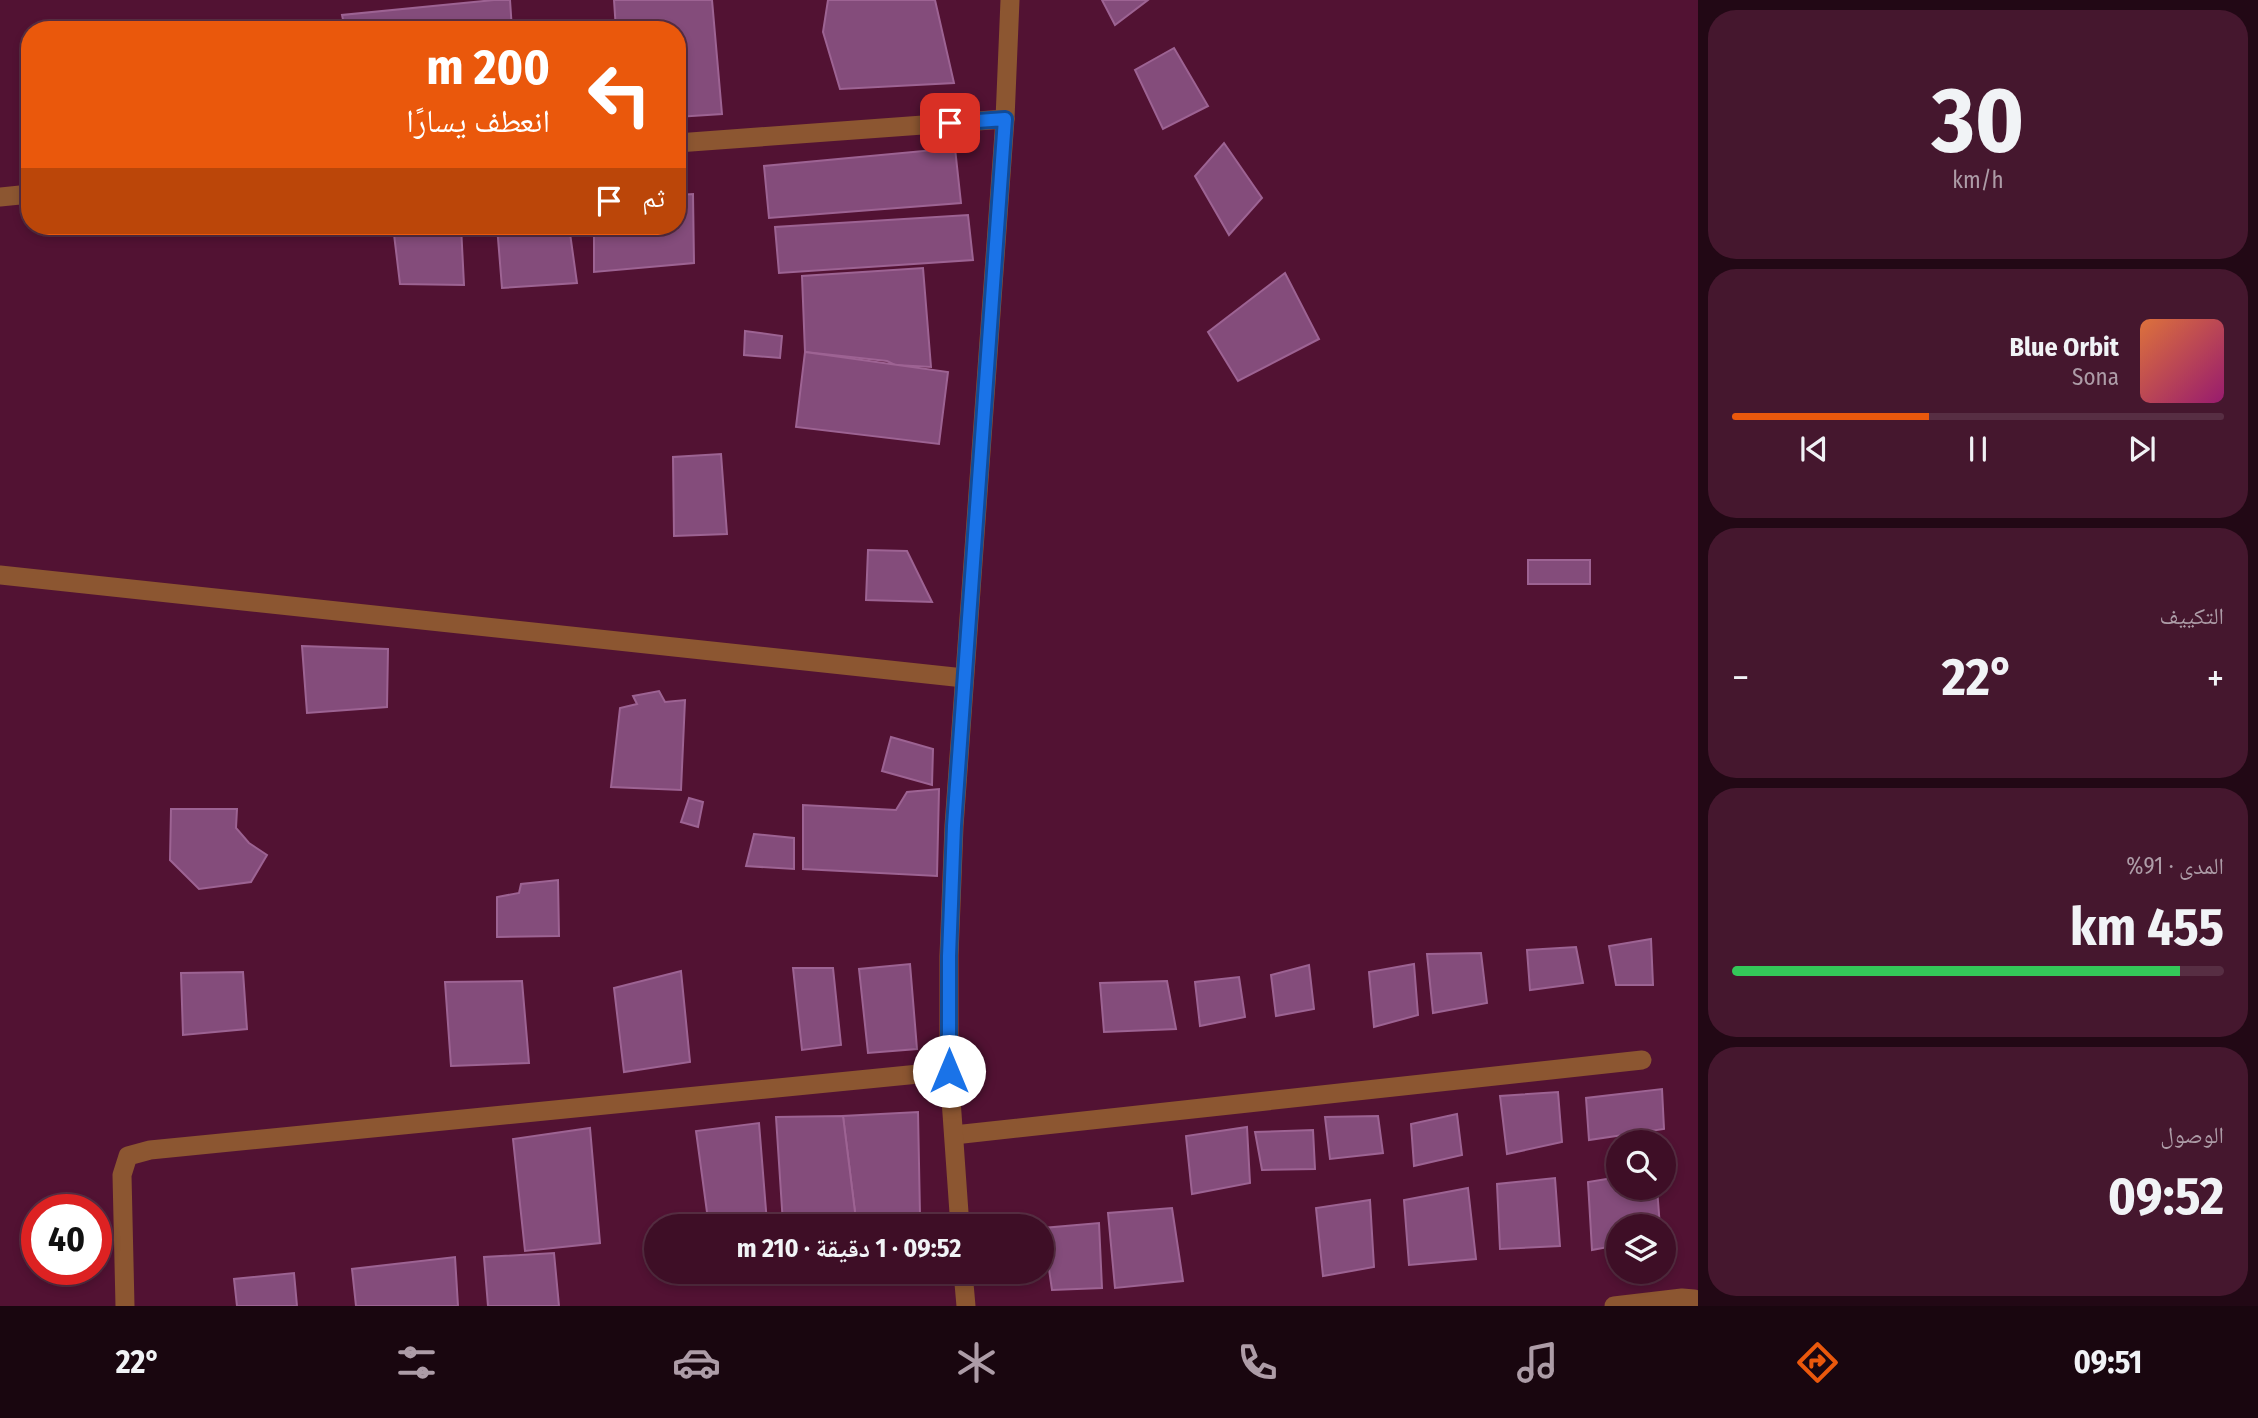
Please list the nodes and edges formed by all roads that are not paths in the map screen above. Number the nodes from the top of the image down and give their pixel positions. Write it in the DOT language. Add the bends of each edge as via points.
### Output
graph roads {
  1 [pos="1010,0"];
  2 [pos="1005,119"];
  3 [pos="686,143"];
  4 [pos="21,195"];
  5 [pos="0,197"];
  6 [pos="0,575"];
  7 [pos="964,678"];
  8 [pos="1642,1060"];
  9 [pos="949,1071"];
  10 [pos="954,1135"];
  11 [pos="959,1214"];
  12 [pos="964,1284"];
  13 [pos="1698,1303"];
  14 [pos="125,1306"];
  15 [pos="966,1306"];
  16 [pos="1614,1306"];
  1 -- 2 [label="street"];
  2 -- 3 [label="street"];
  2 -- 7 [label="street"];
  4 -- 5 [label="street"];
  6 -- 7 [label="street"];
  7 -- 9 [label="street" via="949,956"];
  8 -- 10 [label="street"];
  9 -- 10 [label="street"];
  9 -- 14 [label="street" via="150,1150 128,1156 122,1175"];
  10 -- 11 [label="street"];
  12 -- 15 [label="street"];
  13 -- 16 [label="street" via="1682,1298"];
}
